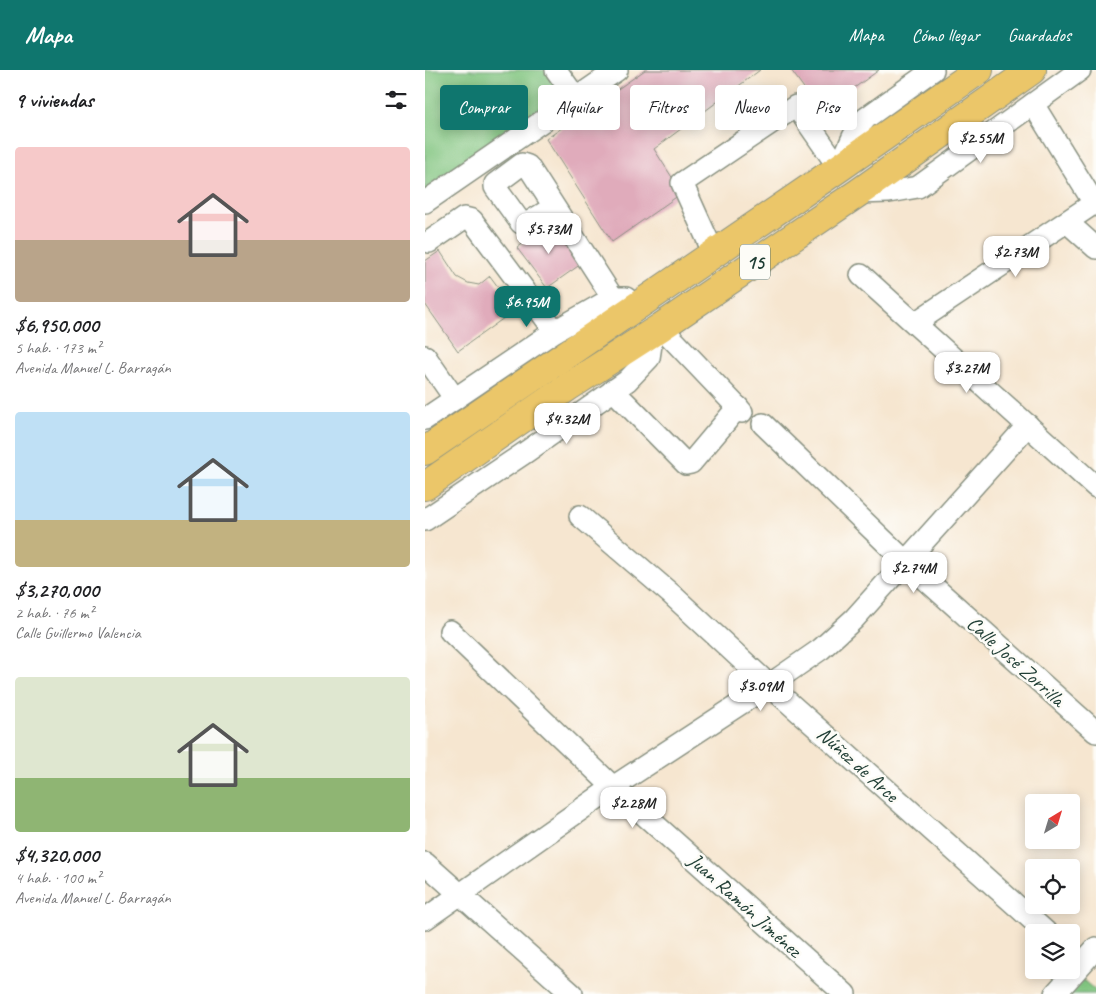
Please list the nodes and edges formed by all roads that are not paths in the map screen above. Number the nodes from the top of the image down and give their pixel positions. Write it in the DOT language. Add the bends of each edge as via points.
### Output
graph roads {
  1 [pos="556,70"];
  2 [pos="617,70"];
  3 [pos="933,70"];
  4 [pos="979,70"];
  5 [pos="1032,70"];
  6 [pos="1080,70"];
  7 [pos="567,85"];
  8 [pos="595,85"];
  9 [pos="1033,104"];
  10 [pos="538,124"];
  11 [pos="839,168"];
  12 [pos="858,193"];
  13 [pos="425,202"];
  14 [pos="1095,203"];
  15 [pos="554,207"];
  16 [pos="1067,222"];
  17 [pos="429,242"];
  18 [pos="1096,248"];
  19 [pos="714,254"];
  20 [pos="861,275"];
  21 [pos="613,298"];
  22 [pos="649,299"];
  23 [pos="915,323"];
  24 [pos="657,329"];
  25 [pos="555,331"];
  26 [pos="425,356"];
  27 [pos="613,390"];
  28 [pos="455,399"];
  29 [pos="425,418"];
  30 [pos="763,424"];
  31 [pos="1028,425"];
  32 [pos="425,451"];
  33 [pos="425,486"];
  34 [pos="1096,488"];
  35 [pos="580,516"];
  36 [pos="425,520"];
  37 [pos="906,562"];
  38 [pos="450,631"];
  39 [pos="769,685"];
  40 [pos="1096,732"];
  41 [pos="613,787"];
  42 [pos="425,863"];
  43 [pos="460,895"];
  44 [pos="425,919"];
  45 [pos="1037,924"];
  46 [pos="1096,948"];
  47 [pos="1080,957"];
  48 [pos="1064,979"];
  49 [pos="572,994"];
  50 [pos="845,994"];
  51 [pos="1055,994"];
  1 -- 7 [label="street"];
  2 -- 8 [label="street"];
  3 -- 11 [label="street" via="866,118"];
  4 -- 11 [label="highway, 15"];
  5 -- 12 [label="highway, 15"];
  6 -- 9 [label="street"];
  9 -- 12 [label="street" via="918,186 889,192"];
  9 -- 14 [label="street"];
  10 -- 13 [label="street"];
  11 -- 19 [label="highway, 15"];
  11 -- 19 [label="street" via="796,106 683,183"];
  12 -- 24 [label="highway, 15"];
  14 -- 16 [label="street"];
  15 -- 21 [label="street"];
  16 -- 18 [label="street"];
  16 -- 23 [label="street"];
  17 -- 25 [label="street" via="464,218 472,220"];
  19 -- 22 [label="highway, 15"];
  20 -- 23 [label="street"];
  21 -- 22 [label="street"];
  21 -- 25 [label="street"];
  22 -- 32 [label="highway, 15"];
  23 -- 31 [label="street"];
  24 -- 27 [label="street" via="649,358"];
  24 -- 27 [label="street" via="740,409 691,463 686,464"];
  24 -- 33 [label="highway, 15"];
  25 -- 28 [label="street"];
  26 -- 28 [label="street"];
  27 -- 36 [label="street"];
  28 -- 29 [label="street"];
  30 -- 37 [label="street, Calle José Zorrilla"];
  31 -- 34 [label="street"];
  31 -- 37 [label="street"];
  35 -- 39 [label="street, Núñez de Arce" via="671,594"];
  37 -- 39 [label="street" via="854,619 821,649"];
  37 -- 40 [label="street, Calle José Zorrilla"];
  38 -- 41 [label="street, Juan Ramón Jiménez"];
  39 -- 41 [label="street"];
  39 -- 45 [label="street, Núñez de Arce"];
  41 -- 43 [label="street"];
  41 -- 50 [label="street, Juan Ramón Jiménez"];
  42 -- 43 [label="street"];
  43 -- 44 [label="street"];
  43 -- 49 [label="street"];
  46 -- 47 [label="street"];
  48 -- 51 [label="street"];
}
